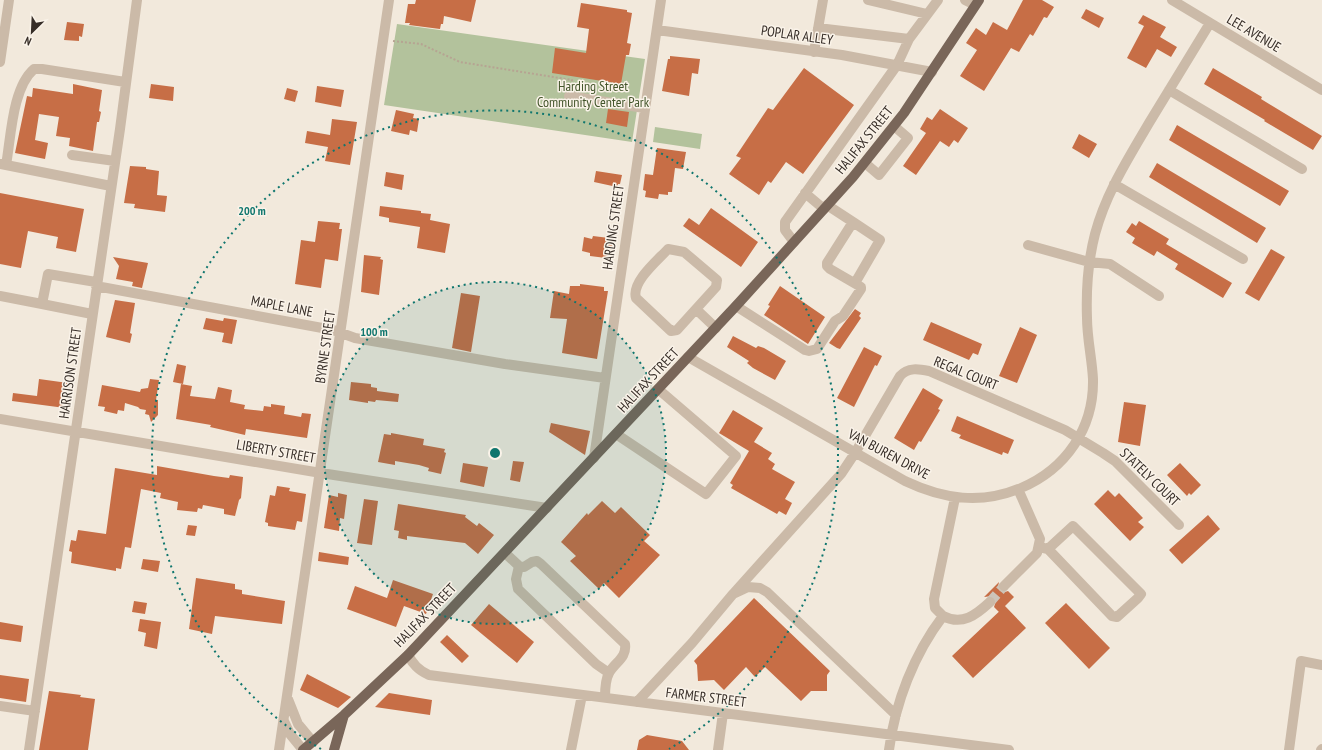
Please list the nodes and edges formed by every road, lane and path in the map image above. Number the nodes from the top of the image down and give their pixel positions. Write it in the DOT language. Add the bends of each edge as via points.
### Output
graph roads {
  1 [pos="9,0"];
  2 [pos="136,0"];
  3 [pos="389,0"];
  4 [pos="661,0"];
  5 [pos="823,0"];
  6 [pos="868,0"];
  7 [pos="938,0"];
  8 [pos="965,0"];
  9 [pos="1172,0"];
  10 [pos="977,3"];
  11 [pos="927,14"];
  12 [pos="1210,23"];
  13 [pos="818,28"];
  14 [pos="657,30"];
  15 [pos="384,39"];
  16 [pos="909,39"];
  17 [pos="814,52"];
  18 [pos="0,62"];
  19 [pos="897,65"];
  20 [pos="932,72"];
  21 [pos="125,82"];
  22 [pos="1169,90"];
  23 [pos="1322,90"];
  24 [pos="569,96"];
  25 [pos="644,108"];
  26 [pos="894,126"];
  27 [pos="72,155"];
  28 [pos="114,161"];
  29 [pos="865,162"];
  30 [pos="3,164"];
  31 [pos="1302,169"];
  32 [pos="1114,184"];
  33 [pos="111,186"];
  34 [pos="805,193"];
  35 [pos="826,207"];
  36 [pos="853,222"];
  37 [pos="794,242"];
  38 [pos="1028,245"];
  39 [pos="1243,259"];
  40 [pos="1089,262"];
  41 [pos="855,283"];
  42 [pos="96,284"];
  43 [pos="617,290"];
  44 [pos="635,293"];
  45 [pos="0,296"];
  46 [pos="1159,296"];
  47 [pos="42,304"];
  48 [pos="736,306"];
  49 [pos="696,309"];
  50 [pos="92,314"];
  51 [pos="716,328"];
  52 [pos="341,334"];
  53 [pos="688,357"];
  54 [pos="605,378"];
  55 [pos="658,390"];
  56 [pos="0,419"];
  57 [pos="76,430"];
  58 [pos="616,434"];
  59 [pos="1079,439"];
  60 [pos="855,453"];
  61 [pos="594,458"];
  62 [pos="321,473"];
  63 [pos="1018,489"];
  64 [pos="955,498"];
  65 [pos="547,508"];
  66 [pos="1179,525"];
  67 [pos="1044,548"];
  68 [pos="505,553"];
  69 [pos="519,566"];
  70 [pos="1004,586"];
  71 [pos="733,594"];
  72 [pos="990,602"];
  73 [pos="943,616"];
  74 [pos="408,655"];
  75 [pos="1322,665"];
  76 [pos="609,673"];
  77 [pos="582,695"];
  78 [pos="287,698"];
  79 [pos="605,698"];
  80 [pos="637,702"];
  81 [pos="0,706"];
  82 [pos="35,711"];
  83 [pos="723,713"];
  84 [pos="344,715"];
  85 [pos="896,715"];
  86 [pos="284,721"];
  87 [pos="891,734"];
  88 [pos="313,742"];
  89 [pos="30,750"];
  90 [pos="279,750"];
  91 [pos="303,750"];
  92 [pos="320,750"];
  93 [pos="334,750"];
  94 [pos="571,750"];
  95 [pos="718,750"];
  96 [pos="889,750"];
  97 [pos="1009,750"];
  98 [pos="1289,750"];
  1 -- 18 [label="street"];
  2 -- 21 [label="street, HARRISON STREET"];
  3 -- 15 [label="street, BYRNE STREET"];
  4 -- 14 [label="street, HARDING STREET"];
  5 -- 13 [label="street"];
  6 -- 11 [label="street"];
  7 -- 11 [label="street"];
  8 -- 10 [label="street"];
  9 -- 12 [label="street, LEE AVENUE"];
  10 -- 20 [label="main road, HALIFAX STREET"];
  11 -- 16 [label="street"];
  12 -- 22 [label="street, VAN BUREN DRIVE"];
  12 -- 23 [label="street, LEE AVENUE"];
  13 -- 16 [label="street"];
  13 -- 17 [label="street"];
  14 -- 17 [label="street, POPLAR ALLEY"];
  14 -- 25 [label="street, HARDING STREET"];
  15 -- 24 [label="path" via="421,44 460,62 572,80"];
  15 -- 52 [label="street, BYRNE STREET"];
  16 -- 19 [label="street"];
  17 -- 19 [label="street, POPLAR ALLEY"];
  19 -- 20 [label="street, POPLAR ALLEY"];
  19 -- 34 [label="street"];
  20 -- 26 [label="main road, HALIFAX STREET"];
  21 -- 28 [label="street, HARRISON STREET"];
  21 -- 30 [label="street" via="34,69 20,90"];
  22 -- 31 [label="street"];
  22 -- 32 [label="street, VAN BUREN DRIVE"];
  24 -- 25 [label="street"];
  25 -- 43 [label="street, HARDING STREET"];
  26 -- 29 [label="main road, HALIFAX STREET"];
  26 -- 29 [label="street" via="908,138 894,157 879,175"];
  27 -- 28 [label="street"];
  28 -- 33 [label="street, HARRISON STREET"];
  29 -- 35 [label="main road, HALIFAX STREET"];
  30 -- 33 [label="street"];
  32 -- 39 [label="street"];
  32 -- 40 [label="street, VAN BUREN DRIVE" via="1103,208"];
  33 -- 42 [label="street, HARRISON STREET"];
  34 -- 35 [label="street"];
  34 -- 37 [label="street" via="784,226"];
  35 -- 36 [label="street"];
  35 -- 37 [label="main road, HALIFAX STREET"];
  36 -- 41 [label="street" via="880,240"];
  36 -- 41 [label="street" via="827,264 830,269"];
  37 -- 48 [label="main road, HALIFAX STREET"];
  38 -- 40 [label="street"];
  40 -- 46 [label="street" via="1110,264"];
  40 -- 59 [label="street, VAN BUREN DRIVE" via="1087,318 1093,391 1087,420"];
  41 -- 48 [label="street" via="861,289 843,316 836,321 817,348 809,351"];
  42 -- 47 [label="street, MAPLE LANE" via="48,274"];
  42 -- 50 [label="street, HARRISON STREET"];
  42 -- 52 [label="street, MAPLE LANE"];
  43 -- 44 [label="street"];
  43 -- 54 [label="street, HARDING STREET"];
  44 -- 49 [label="street" via="636,298 671,331 677,330"];
  44 -- 49 [label="street" via="638,282 668,249 681,250 718,282"];
  45 -- 47 [label="street"];
  47 -- 50 [label="street"];
  48 -- 51 [label="main road, HALIFAX STREET"];
  49 -- 51 [label="street"];
  50 -- 57 [label="street, HARRISON STREET"];
  51 -- 53 [label="main road, HALIFAX STREET"];
  52 -- 54 [label="street, MAPLE LANE" via="504,364"];
  52 -- 62 [label="street, BYRNE STREET"];
  53 -- 55 [label="main road, HALIFAX STREET"];
  53 -- 60 [label="street, VAN BUREN DRIVE"];
  54 -- 61 [label="street, HARDING STREET"];
  55 -- 58 [label="main road, HALIFAX STREET"];
  55 -- 58 [label="street" via="736,456 706,494"];
  56 -- 57 [label="street, LIBERTY STREET"];
  57 -- 62 [label="street, LIBERTY STREET"];
  57 -- 82 [label="street, HARRISON STREET"];
  58 -- 61 [label="main road, HALIFAX STREET"];
  59 -- 60 [label="street, REGAL COURT" via="1039,418 919,369 908,370 900,376"];
  59 -- 63 [label="street, VAN BUREN DRIVE" via="1056,468"];
  59 -- 66 [label="street, STATELY COURT" via="1115,461"];
  60 -- 64 [label="street, VAN BUREN DRIVE" via="917,487"];
  60 -- 71 [label="street, REGAL COURT" via="824,494"];
  61 -- 65 [label="main road, HALIFAX STREET"];
  62 -- 65 [label="street, LIBERTY STREET"];
  62 -- 78 [label="street, BYRNE STREET"];
  63 -- 64 [label="street, VAN BUREN DRIVE" via="976,499"];
  63 -- 67 [label="street"];
  64 -- 73 [label="street" via="934,599 936,608"];
  65 -- 68 [label="main road, HALIFAX STREET"];
  67 -- 67 [label="street" via="1112,616 1117,617 1121,614 1141,594 1072,526"];
  67 -- 70 [label="street"];
  68 -- 69 [label="street"];
  68 -- 74 [label="main road, HALIFAX STREET"];
  69 -- 76 [label="street" via="516,579 518,589 596,664"];
  69 -- 76 [label="street" via="524,567 537,561 625,644 624,656"];
  71 -- 80 [label="street, REGAL COURT"];
  71 -- 85 [label="street" via="748,587 768,592"];
  72 -- 73 [label="street" via="962,620"];
  73 -- 85 [label="street" via="906,683"];
  74 -- 77 [label="street, FARMER STREET" via="420,671 428,674"];
  74 -- 84 [label="main road, HALIFAX STREET"];
  75 -- 98 [label="street" via="1301,661"];
  76 -- 79 [label="street"];
  77 -- 79 [label="street, FARMER STREET"];
  77 -- 94 [label="street"];
  78 -- 86 [label="street, BYRNE STREET"];
  78 -- 88 [label="street, BYRNE STREET" via="294,717"];
  79 -- 80 [label="street, FARMER STREET"];
  80 -- 83 [label="street, FARMER STREET"];
  81 -- 82 [label="street"];
  82 -- 89 [label="street, HARRISON STREET"];
  83 -- 87 [label="street, FARMER STREET"];
  83 -- 95 [label="street"];
  84 -- 88 [label="main road, HALIFAX STREET"];
  84 -- 93 [label="main road"];
  85 -- 87 [label="street"];
  86 -- 90 [label="street, BYRNE STREET"];
  86 -- 91 [label="street" via="290,734"];
  87 -- 96 [label="street"];
  87 -- 97 [label="street, FARMER STREET"];
  88 -- 91 [label="main road, HALIFAX STREET"];
  88 -- 92 [label="main road"];
}
